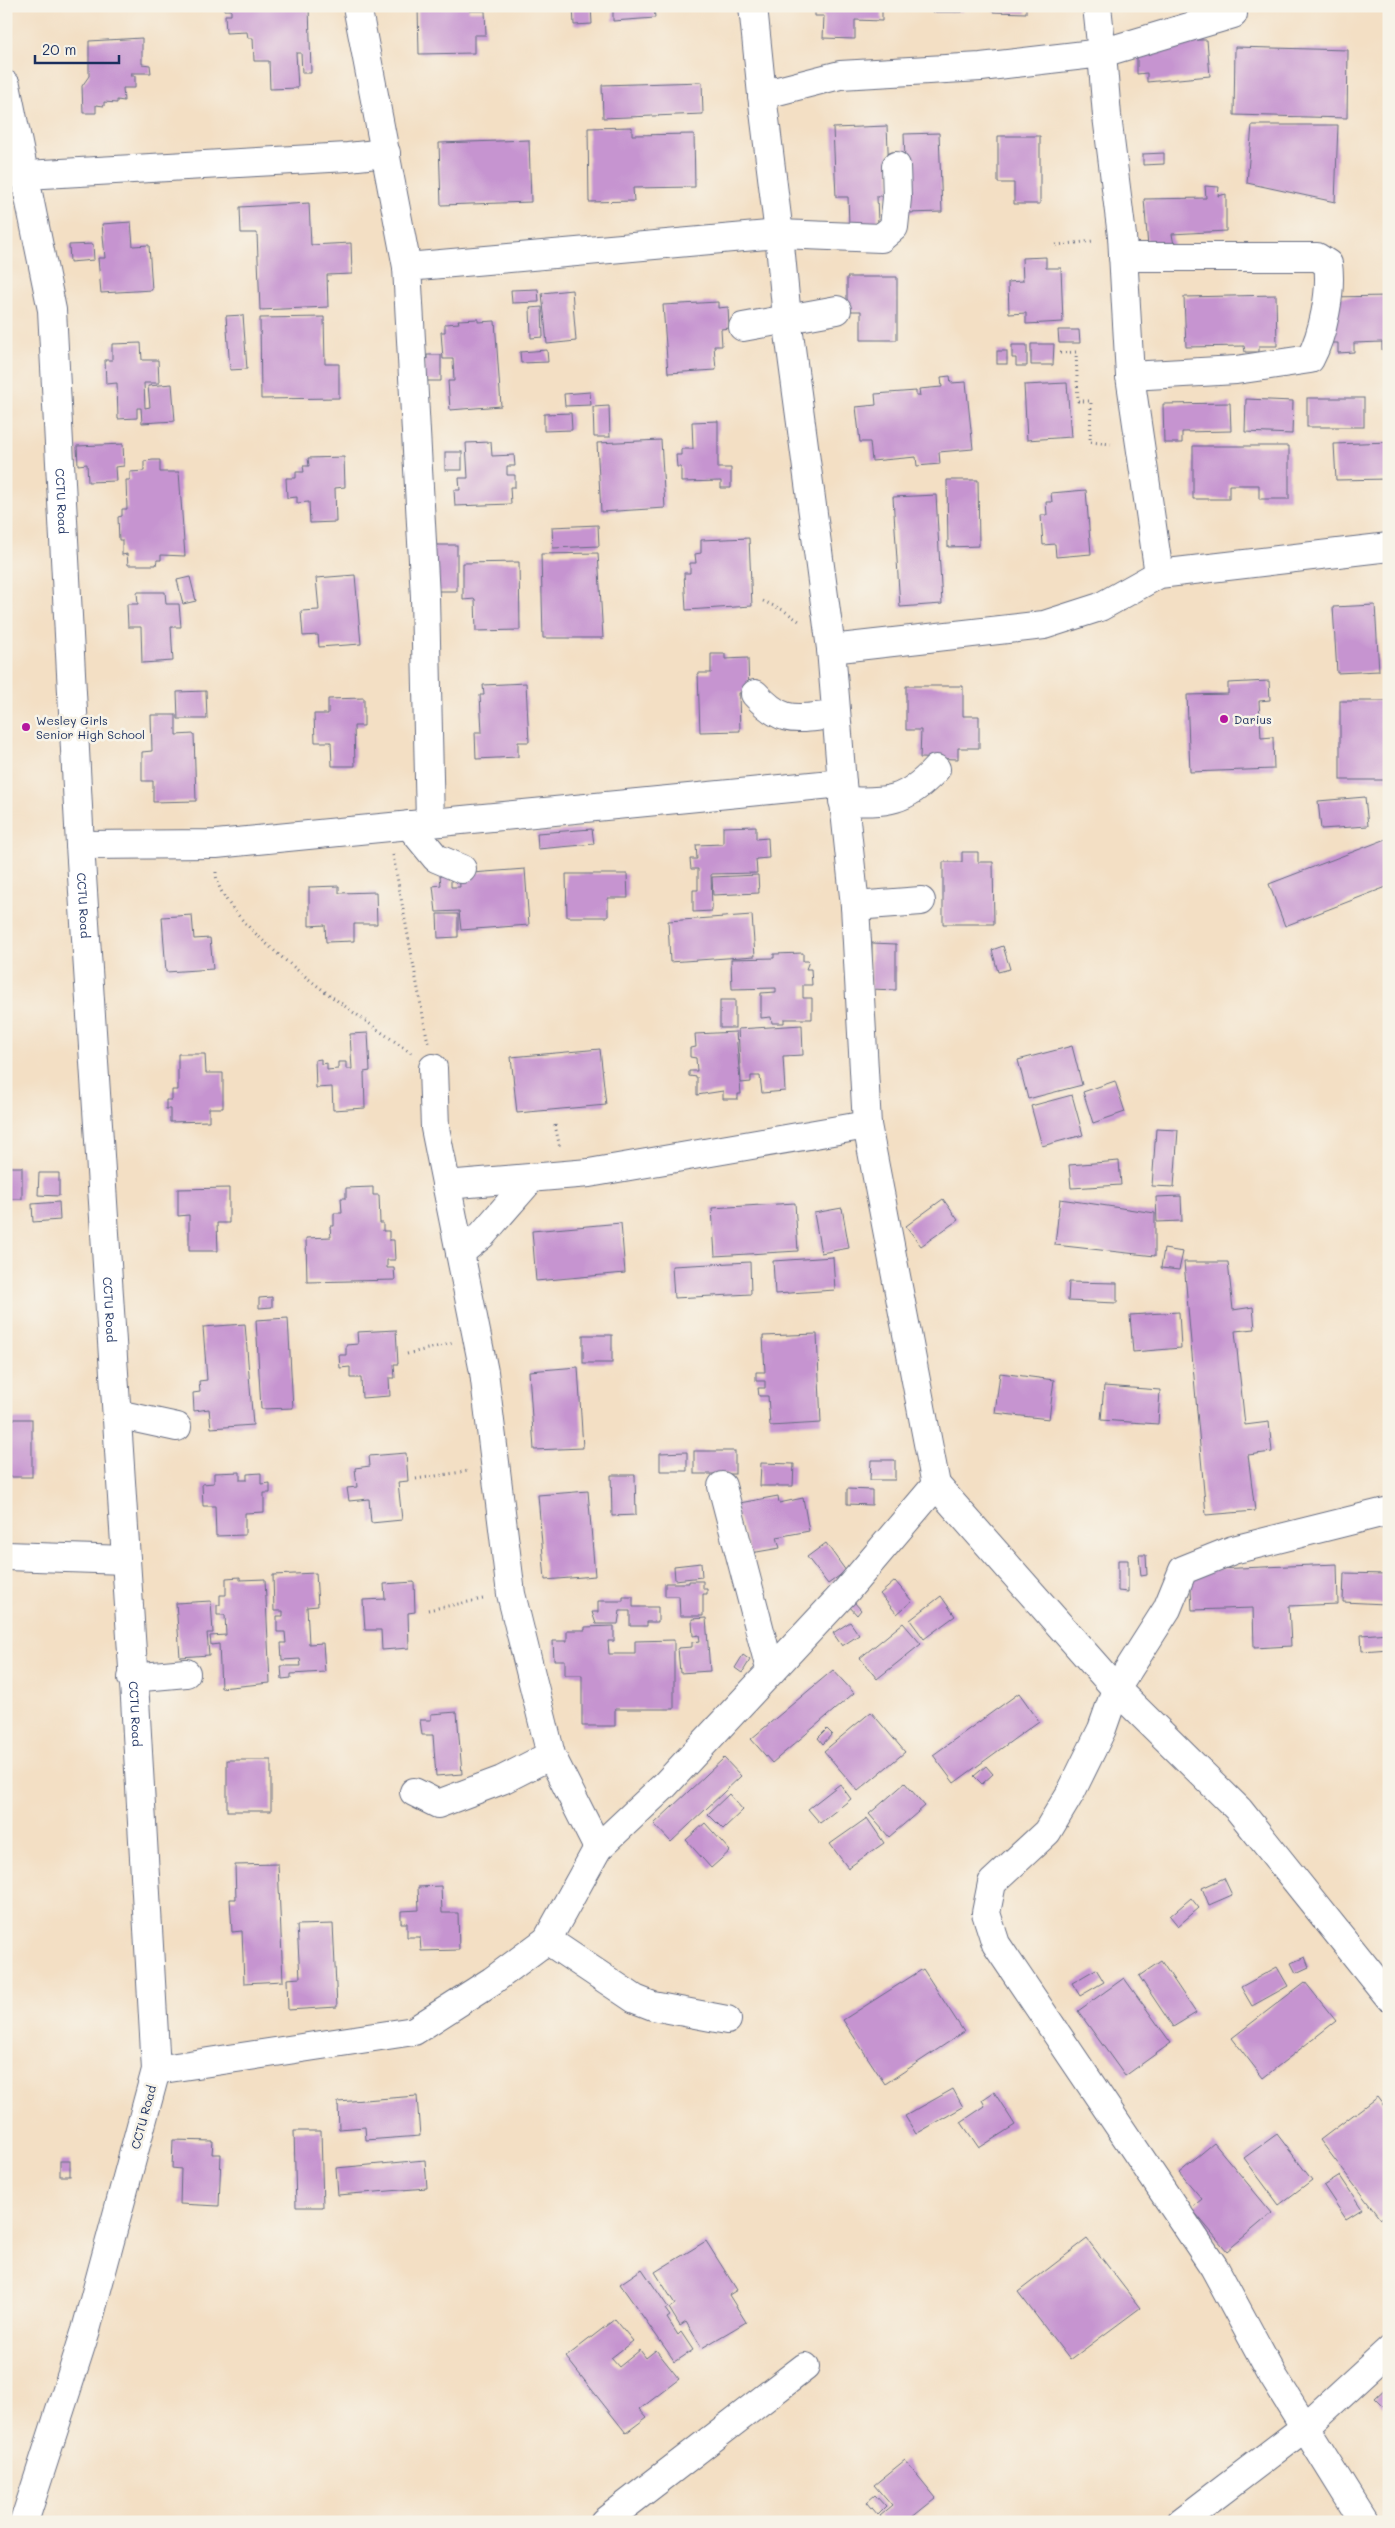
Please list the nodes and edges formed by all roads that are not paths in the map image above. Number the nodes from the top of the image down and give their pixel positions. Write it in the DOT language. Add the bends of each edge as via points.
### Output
graph roads {
  1 [pos="357,6"];
  2 [pos="753,6"];
  3 [pos="1097,6"];
  4 [pos="1233,14"];
  5 [pos="1102,53"];
  6 [pos="6,85"];
  7 [pos="762,95"];
  8 [pos="386,153"];
  9 [pos="896,166"];
  10 [pos="26,175"];
  11 [pos="779,234"];
  12 [pos="1122,247"];
  13 [pos="407,267"];
  14 [pos="837,310"];
  15 [pos="788,318"];
  16 [pos="743,327"];
  17 [pos="1130,376"];
  18 [pos="1389,547"];
  19 [pos="1159,574"];
  20 [pos="830,638"];
  21 [pos="755,694"];
  22 [pos="836,715"];
  23 [pos="936,769"];
  24 [pos="843,792"];
  25 [pos="410,825"];
  26 [pos="80,845"];
  27 [pos="462,869"];
  28 [pos="921,901"];
  29 [pos="854,906"];
  30 [pos="432,1068"];
  31 [pos="867,1125"];
  32 [pos="530,1180"];
  33 [pos="446,1185"];
  34 [pos="460,1253"];
  35 [pos="117,1414"];
  36 [pos="177,1427"];
  37 [pos="936,1485"];
  38 [pos="722,1486"];
  39 [pos="1389,1511"];
  40 [pos="16,1556"];
  41 [pos="126,1560"];
  42 [pos="6,1578"];
  43 [pos="770,1669"];
  44 [pos="186,1673"];
  45 [pos="132,1678"];
  46 [pos="1116,1689"];
  47 [pos="550,1755"];
  48 [pos="414,1792"];
  49 [pos="598,1848"];
  50 [pos="547,1940"];
  51 [pos="1389,1997"];
  52 [pos="727,2020"];
  53 [pos="156,2070"];
  54 [pos="1389,2350"];
  55 [pos="804,2367"];
  56 [pos="1304,2428"];
  57 [pos="24,2522"];
  58 [pos="604,2522"];
  59 [pos="1181,2522"];
  60 [pos="1364,2522"];
  1 -- 8 [label="street"];
  2 -- 7 [label="street"];
  3 -- 5 [label="street"];
  4 -- 5 [label="street"];
  5 -- 7 [label="street" via="981,67 840,75"];
  5 -- 12 [label="street"];
  6 -- 10 [label="street, CCTU Road"];
  7 -- 11 [label="street"];
  8 -- 10 [label="street"];
  8 -- 13 [label="street"];
  9 -- 11 [label="street" via="894,227 881,238"];
  10 -- 26 [label="street, CCTU Road" via="52,310"];
  11 -- 13 [label="street"];
  11 -- 15 [label="street"];
  12 -- 17 [label="street"];
  12 -- 17 [label="street" via="1317,257 1328,264 1330,279 1318,345 1310,359 1236,370"];
  13 -- 25 [label="street" via="425,597"];
  14 -- 15 [label="street"];
  15 -- 16 [label="street"];
  15 -- 20 [label="street"];
  17 -- 19 [label="street"];
  18 -- 19 [label="street"];
  19 -- 20 [label="street" via="1100,607 1044,625"];
  20 -- 22 [label="street"];
  21 -- 22 [label="street" via="767,708 785,718"];
  22 -- 24 [label="street"];
  23 -- 24 [label="street" via="919,787 898,797 870,802"];
  24 -- 25 [label="street"];
  24 -- 29 [label="street"];
  25 -- 26 [label="street" via="216,844"];
  25 -- 27 [label="street" via="436,858"];
  26 -- 35 [label="street, CCTU Road"];
  28 -- 29 [label="street"];
  29 -- 31 [label="street"];
  30 -- 33 [label="street" via="435,1128"];
  31 -- 32 [label="street" via="629,1167"];
  31 -- 37 [label="street"];
  32 -- 33 [label="street"];
  32 -- 34 [label="street" via="482,1235"];
  33 -- 34 [label="street"];
  34 -- 47 [label="street" via="490,1414 511,1594"];
  35 -- 36 [label="street"];
  35 -- 41 [label="street, CCTU Road"];
  37 -- 43 [label="street" via="847,1590"];
  37 -- 46 [label="street"];
  38 -- 43 [label="street"];
  39 -- 46 [label="street" via="1233,1550 1183,1570 1167,1609"];
  40 -- 41 [label="street"];
  40 -- 42 [label="street"];
  41 -- 45 [label="street, CCTU Road"];
  43 -- 49 [label="street" via="665,1785"];
  44 -- 45 [label="street"];
  45 -- 53 [label="street, CCTU Road"];
  46 -- 51 [label="street" via="1239,1810"];
  46 -- 56 [label="street" via="1102,1729 1071,1792 1047,1832 992,1883 986,1913 996,1944 1214,2267"];
  47 -- 48 [label="street" via="502,1780 438,1804"];
  47 -- 49 [label="street"];
  49 -- 50 [label="street"];
  50 -- 52 [label="street" via="635,1999 653,2006"];
  50 -- 53 [label="street" via="492,1981 414,2031"];
  53 -- 57 [label="street, CCTU Road" via="86,2330"];
  54 -- 56 [label="street"];
  55 -- 58 [label="street"];
  56 -- 59 [label="street"];
  56 -- 60 [label="street"];
}
